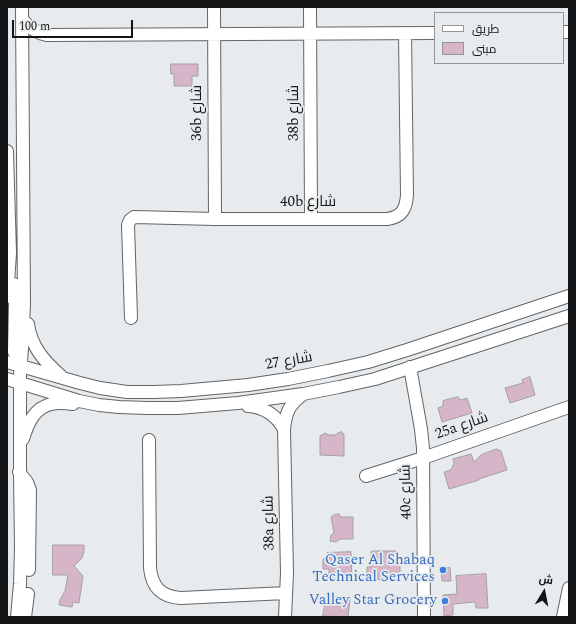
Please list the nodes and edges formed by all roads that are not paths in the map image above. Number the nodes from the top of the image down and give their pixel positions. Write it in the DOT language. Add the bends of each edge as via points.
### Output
graph roads {
  1 [pos="22,7"];
  2 [pos="214,7"];
  3 [pos="310,7"];
  4 [pos="22,20"];
  5 [pos="405,33"];
  6 [pos="434,33"];
  7 [pos="214,34"];
  8 [pos="310,34"];
  9 [pos="47,35"];
  10 [pos="22,50"];
  11 [pos="7,151"];
  12 [pos="214,219"];
  13 [pos="311,219"];
  14 [pos="10,254"];
  15 [pos="7,287"];
  16 [pos="569,296"];
  17 [pos="7,297"];
  18 [pos="24,304"];
  19 [pos="569,316"];
  20 [pos="131,318"];
  21 [pos="410,367"];
  22 [pos="12,372"];
  23 [pos="63,378"];
  24 [pos="127,392"];
  25 [pos="303,394"];
  26 [pos="238,404"];
  27 [pos="99,405"];
  28 [pos="568,411"];
  29 [pos="284,429"];
  30 [pos="149,440"];
  31 [pos="20,452"];
  32 [pos="423,458"];
  33 [pos="20,474"];
  34 [pos="366,476"];
  35 [pos="569,588"];
  36 [pos="286,593"];
  37 [pos="17,617"];
  38 [pos="25,617"];
  39 [pos="285,617"];
  40 [pos="424,617"];
  41 [pos="563,617"];
  1 -- 4 [label="street"];
  2 -- 7 [label="street, 36b شارع"];
  3 -- 8 [label="street, 38b شارع"];
  4 -- 9 [label="street" via="33,30"];
  4 -- 10 [label="street"];
  5 -- 6 [label="street"];
  5 -- 8 [label="street"];
  5 -- 13 [label="street, 40b شارع" via="406,206 398,215 387,219"];
  7 -- 8 [label="street"];
  7 -- 9 [label="street"];
  7 -- 12 [label="street, 36b شارع"];
  8 -- 13 [label="street, 38b شارع"];
  9 -- 10 [label="street" via="33,40"];
  10 -- 18 [label="street"];
  11 -- 14 [label="street"];
  12 -- 13 [label="street, 40b شارع"];
  12 -- 20 [label="street, 40b شارع" via="134,217 130,220 128,225"];
  14 -- 15 [label="street"];
  14 -- 22 [label="street" via="15,296"];
  15 -- 17 [label="street"];
  16 -- 24 [label="street, شارع 27" via="407,350 328,371 248,385 181,391"];
  18 -- 22 [label="street"];
  18 -- 23 [label="street" via="29,332 38,352"];
  19 -- 21 [label="street"];
  21 -- 25 [label="street" via="375,379"];
  21 -- 32 [label="street, 40c شارع" via="423,439"];
  22 -- 23 [label="street, شارع 27"];
  22 -- 24 [label="street" via="90,393 108,395"];
  22 -- 27 [label="street" via="66,397"];
  22 -- 31 [label="street"];
  22 -- 33 [label="street" via="14,452"];
  23 -- 24 [label="street, شارع 27"];
  25 -- 26 [label="street"];
  25 -- 29 [label="street, 38a شارع" via="287,411"];
  26 -- 27 [label="street" via="148,408"];
  26 -- 29 [label="street" via="254,406 268,412"];
  27 -- 31 [label="street" via="60,403 42,408 30,419"];
  28 -- 32 [label="street, 25a شارع"];
  29 -- 36 [label="street, 38a شارع"];
  30 -- 36 [label="street" via="150,568 158,590 173,598"];
  31 -- 33 [label="street"];
  32 -- 34 [label="street, 25a شارع"];
  32 -- 40 [label="street, 40c شارع"];
  33 -- 37 [label="street" via="21,566"];
  33 -- 38 [label="street" via="30,490 29,571"];
  35 -- 41 [label="street"];
  36 -- 39 [label="street, 38a شارع"];
}
